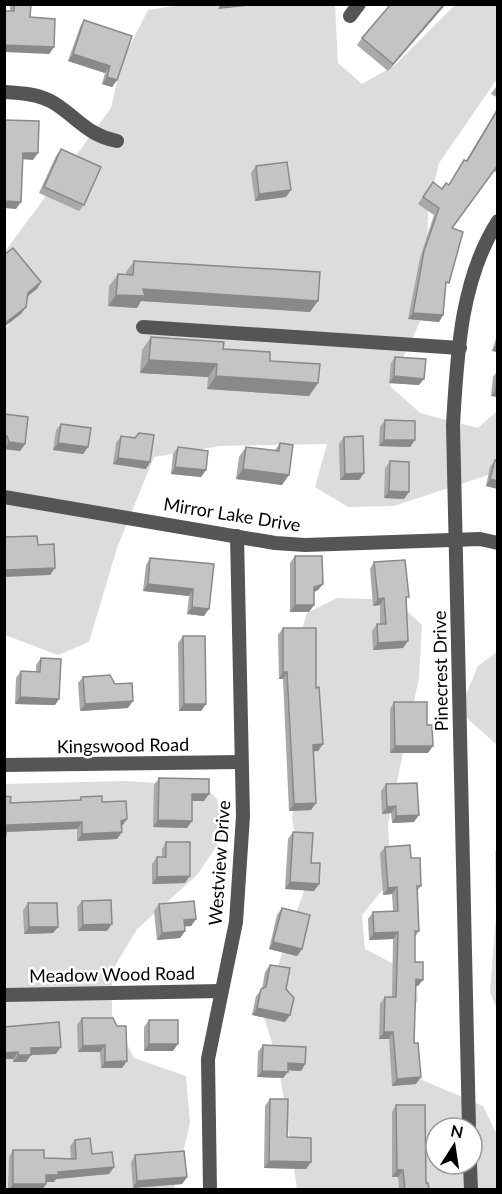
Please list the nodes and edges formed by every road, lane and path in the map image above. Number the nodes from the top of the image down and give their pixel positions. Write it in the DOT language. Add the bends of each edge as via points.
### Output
graph roads {
  1 [pos="359,4"];
  2 [pos="350,16"];
  3 [pos="4,92"];
  4 [pos="117,141"];
  5 [pos="498,221"];
  6 [pos="143,327"];
  7 [pos="460,348"];
  8 [pos="4,497"];
  9 [pos="237,537"];
  10 [pos="456,540"];
  11 [pos="498,543"];
  12 [pos="242,762"];
  13 [pos="4,765"];
  14 [pos="220,991"];
  15 [pos="4,994"];
  16 [pos="469,1116"];
  17 [pos="210,1190"];
  1 -- 2 [label="street"];
  3 -- 4 [label="street" via="35,95 54,104 92,134"];
  5 -- 7 [label="street, Pinecrest Drive" via="479,255"];
  6 -- 7 [label="street"];
  7 -- 10 [label="street, Pinecrest Drive" via="453,425"];
  8 -- 9 [label="street, Mirror Lake Drive"];
  9 -- 10 [label="street, Mirror Lake Drive" via="305,545"];
  9 -- 12 [label="street, Westview Drive"];
  10 -- 11 [label="street, Mirror Lake Drive"];
  10 -- 16 [label="street, Pinecrest Drive"];
  12 -- 13 [label="street, Kingswood Road"];
  12 -- 14 [label="street, Westview Drive" via="243,816 236,922"];
  14 -- 15 [label="street, Meadow Wood Road"];
  14 -- 17 [label="street, Westview Drive" via="208,1059"];
}
